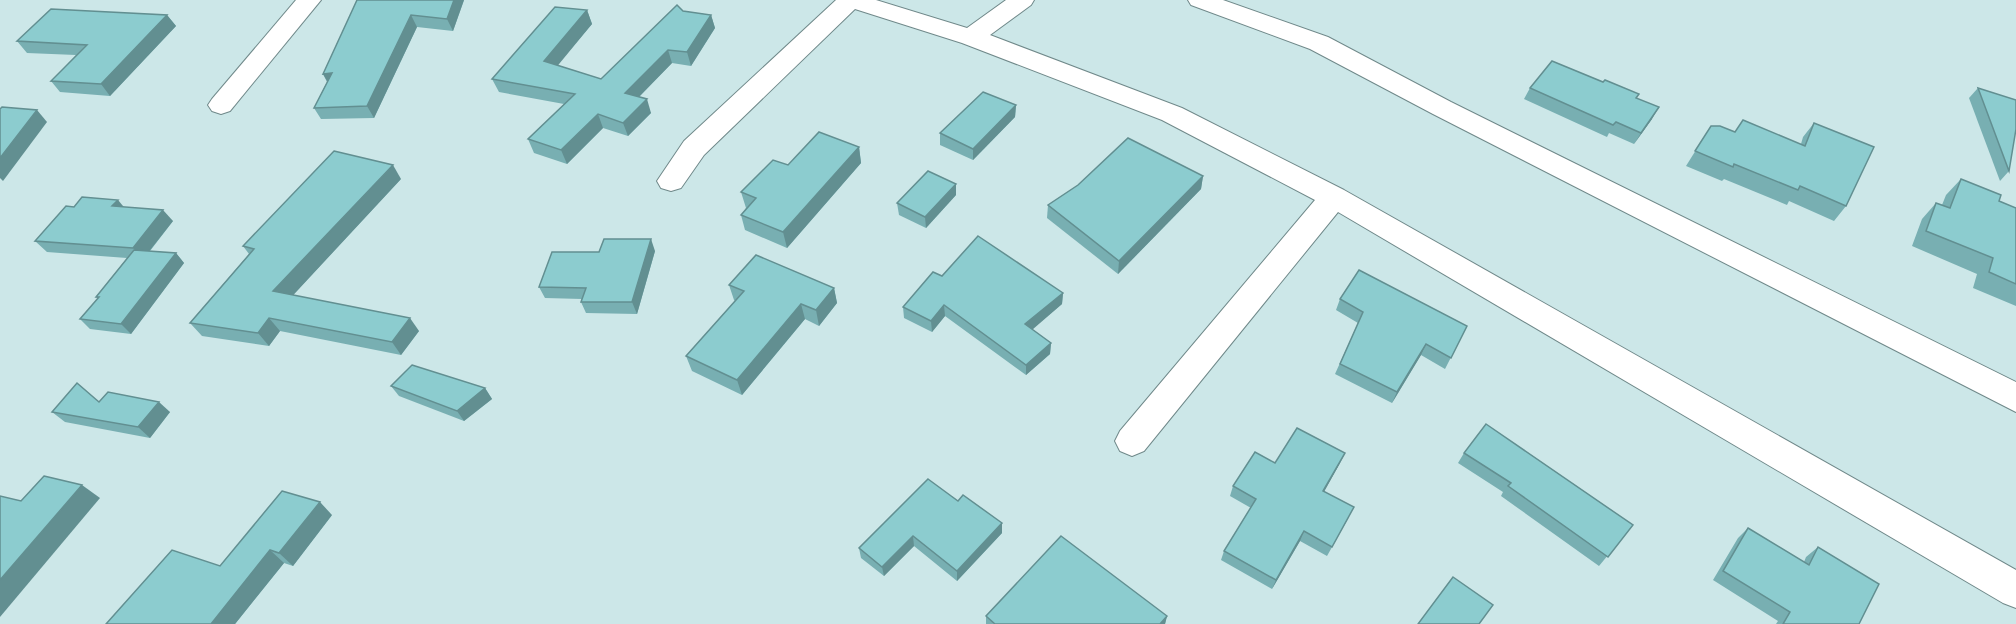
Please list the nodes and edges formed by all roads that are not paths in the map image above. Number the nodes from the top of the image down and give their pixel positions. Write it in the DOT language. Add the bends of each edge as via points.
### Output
graph roads {
  1 [pos="309,0"];
  2 [pos="851,0"];
  3 [pos="1022,0"];
  4 [pos="1200,0"];
  5 [pos="971,37"];
  6 [pos="220,105"];
  7 [pos="671,181"];
  8 [pos="1334,197"];
  9 [pos="2016,398"];
  10 [pos="1132,441"];
  11 [pos="2016,590"];
  1 -- 6 [label="street"];
  2 -- 5 [label="street"];
  2 -- 7 [label="street" via="694,148"];
  3 -- 5 [label="street"];
  4 -- 9 [label="street" via="1318,43"];
  5 -- 8 [label="street" via="1172,114"];
  8 -- 10 [label="street"];
  8 -- 11 [label="street"];
}
